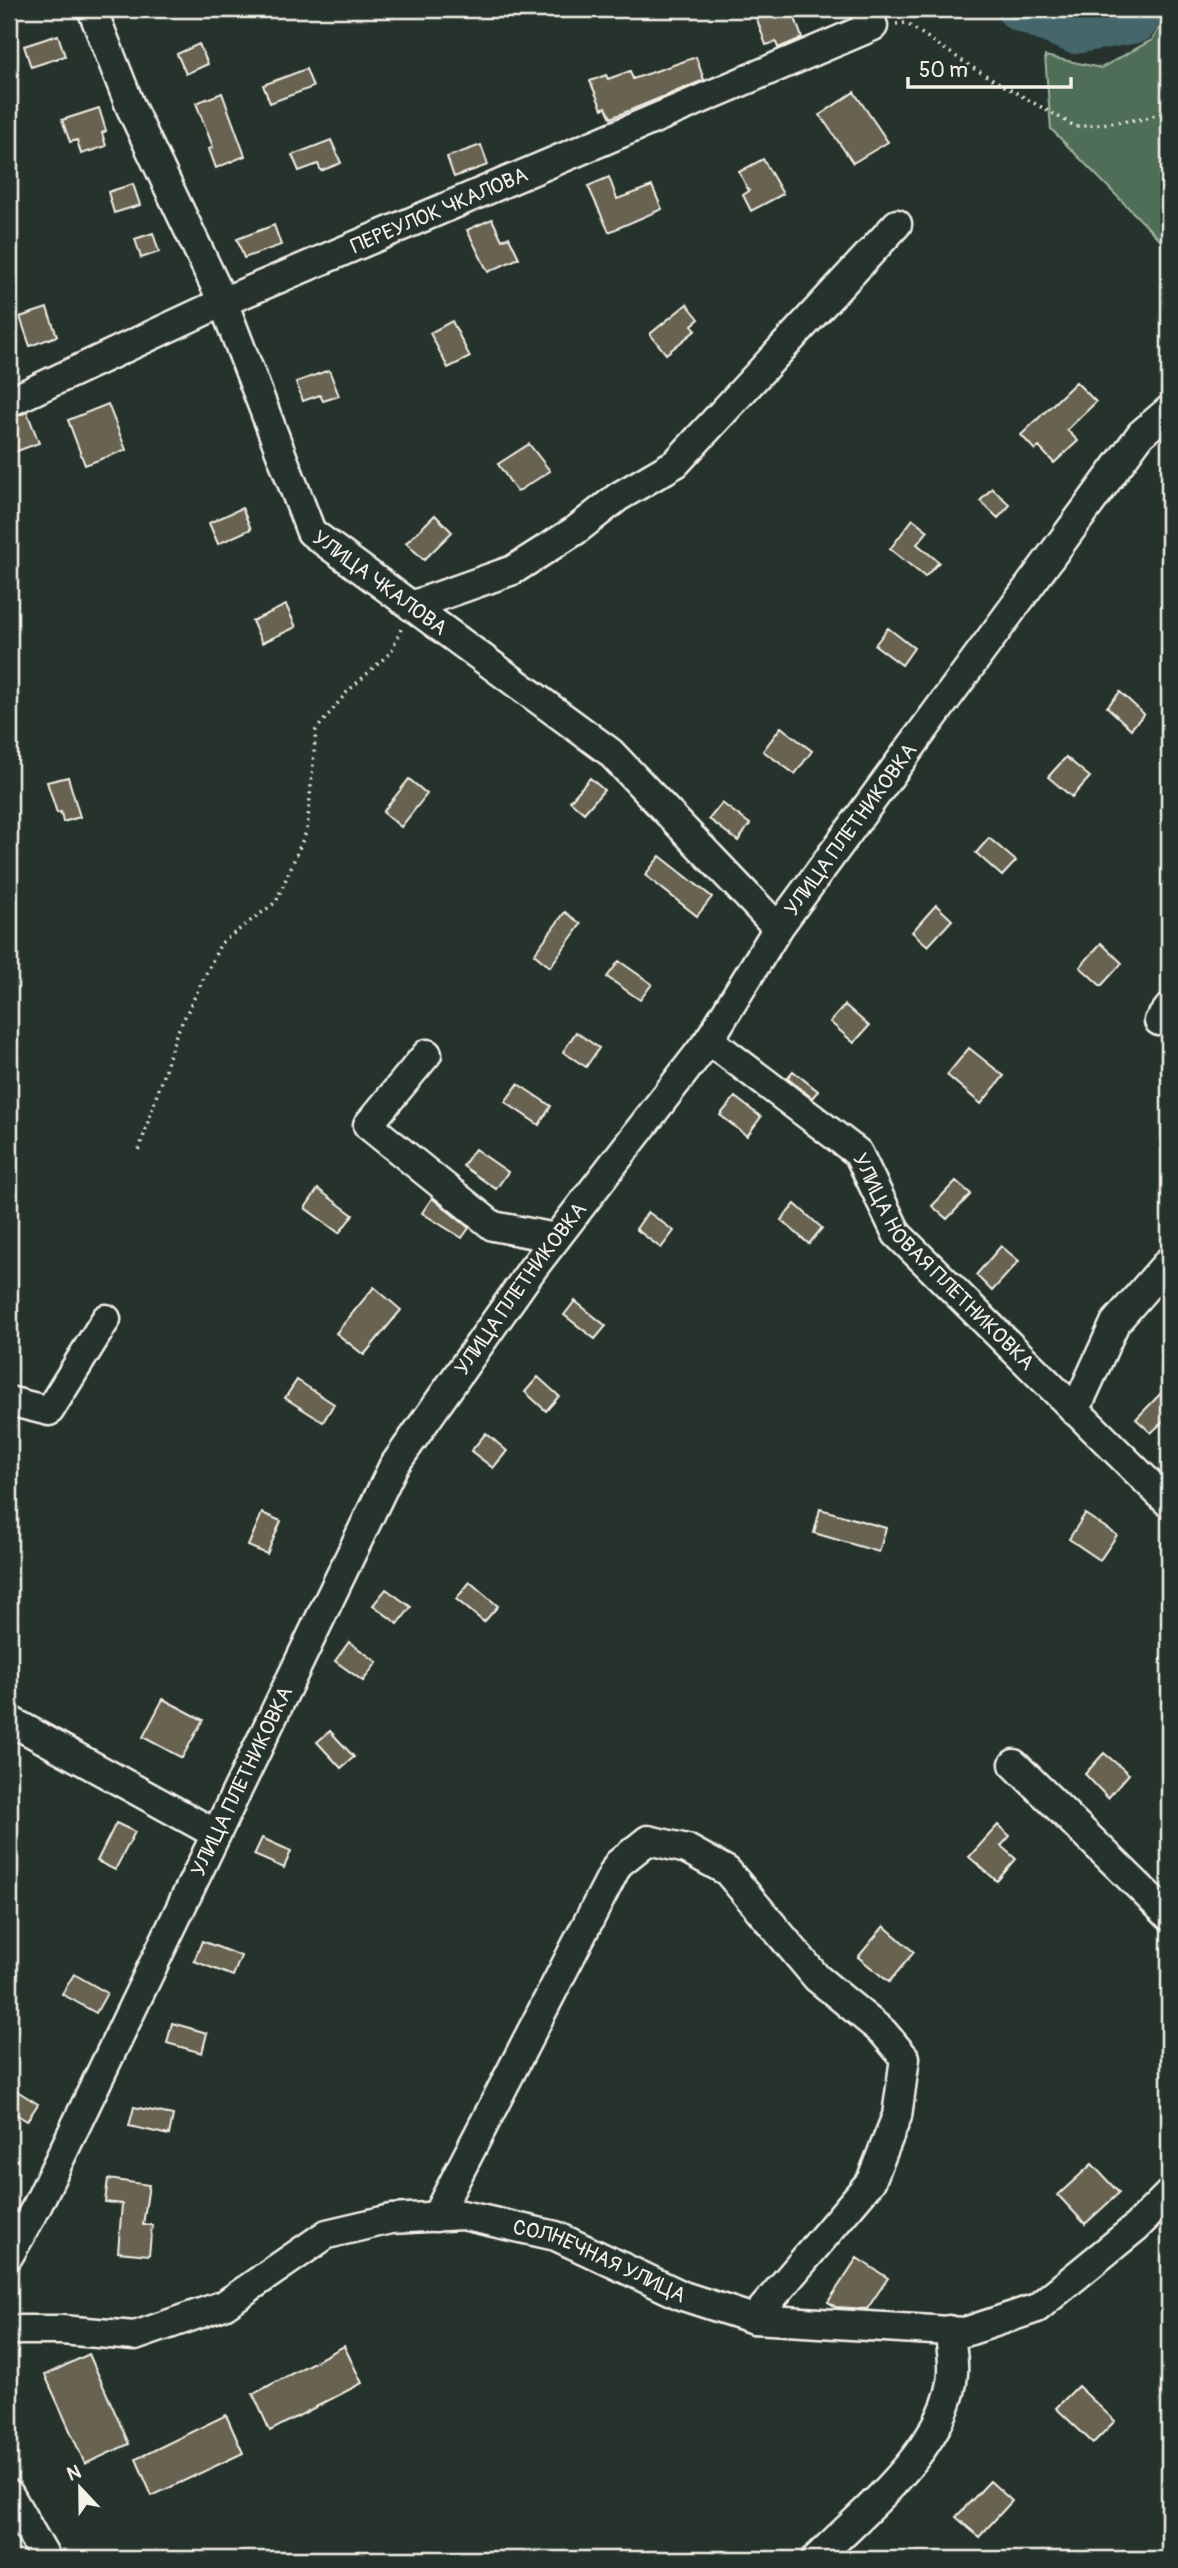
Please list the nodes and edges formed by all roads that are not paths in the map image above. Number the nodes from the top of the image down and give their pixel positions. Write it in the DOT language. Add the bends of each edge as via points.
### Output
graph roads {
  1 [pos="92,9"];
  2 [pos="868,17"];
  3 [pos="897,224"];
  4 [pos="223,302"];
  5 [pos="9,402"];
  6 [pos="1169,410"];
  7 [pos="411,606"];
  8 [pos="778,928"];
  9 [pos="709,1040"];
  10 [pos="428,1054"];
  11 [pos="556,1238"];
  12 [pos="1169,1261"];
  13 [pos="106,1319"];
  14 [pos="9,1401"];
  15 [pos="1074,1411"];
  16 [pos="1169,1503"];
  17 [pos="9,1720"];
  18 [pos="1014,1764"];
  19 [pos="216,1834"];
  20 [pos="1169,1916"];
  21 [pos="1169,2194"];
  22 [pos="436,2217"];
  23 [pos="9,2255"];
  24 [pos="754,2319"];
  25 [pos="9,2330"];
  26 [pos="949,2330"];
  27 [pos="9,2494"];
  28 [pos="46,2559"];
  29 [pos="816,2559"];
  1 -- 4 [label="street, УЛИЦА ЧКАЛОВА" via="131,108"];
  2 -- 4 [label="street, ПЕРЕУЛОК ЧКАЛОВА"];
  3 -- 7 [label="street" via="676,463 513,570"];
  4 -- 5 [label="street, ПЕРЕУЛОК ЧКАЛОВА"];
  4 -- 7 [label="street, УЛИЦА ЧКАЛОВА" via="311,531"];
  6 -- 8 [label="street, УЛИЦА ПЛЕТНИКОВКА" via="1141,434"];
  7 -- 8 [label="street, УЛИЦА ЧКАЛОВА" via="610,752"];
  8 -- 9 [label="street, УЛИЦА ПЛЕТНИКОВКА"];
  9 -- 11 [label="street, УЛИЦА ПЛЕТНИКОВКА"];
  9 -- 15 [label="street, УЛИЦА НОВАЯ ПЛЕТНИКОВКА" via="858,1153 897,1234"];
  10 -- 11 [label="street" via="368,1125 493,1226"];
  11 -- 19 [label="street, УЛИЦА ПЛЕТНИКОВКА" via="393,1467"];
  12 -- 15 [label="street" via="1115,1323"];
  13 -- 14 [label="street" via="48,1411"];
  15 -- 16 [label="street, УЛИЦА НОВАЯ ПЛЕТНИКОВКА"];
  17 -- 19 [label="street"];
  18 -- 20 [label="street"];
  19 -- 23 [label="street, УЛИЦА ПЛЕТНИКОВКА" via="37,2206"];
  21 -- 26 [label="street, СОЛНЕЧНАЯ УЛИЦА" via="1135,2228 1037,2308 965,2332"];
  22 -- 24 [label="street, СОЛНЕЧНАЯ УЛИЦА" via="462,2216 556,2236 683,2297"];
  22 -- 24 [label="street" via="618,1864 648,1840 687,1849 727,1871 817,1978 883,2032 905,2058 897,2116 872,2181"];
  22 -- 25 [label="street, СОЛНЕЧНАЯ УЛИЦА" via="391,2219 327,2234 224,2305 135,2336"];
  24 -- 26 [label="street, СОЛНЕЧНАЯ УЛИЦА"];
  26 -- 29 [label="street" via="953,2374 944,2410 921,2451"];
  27 -- 28 [label="street"];
}
